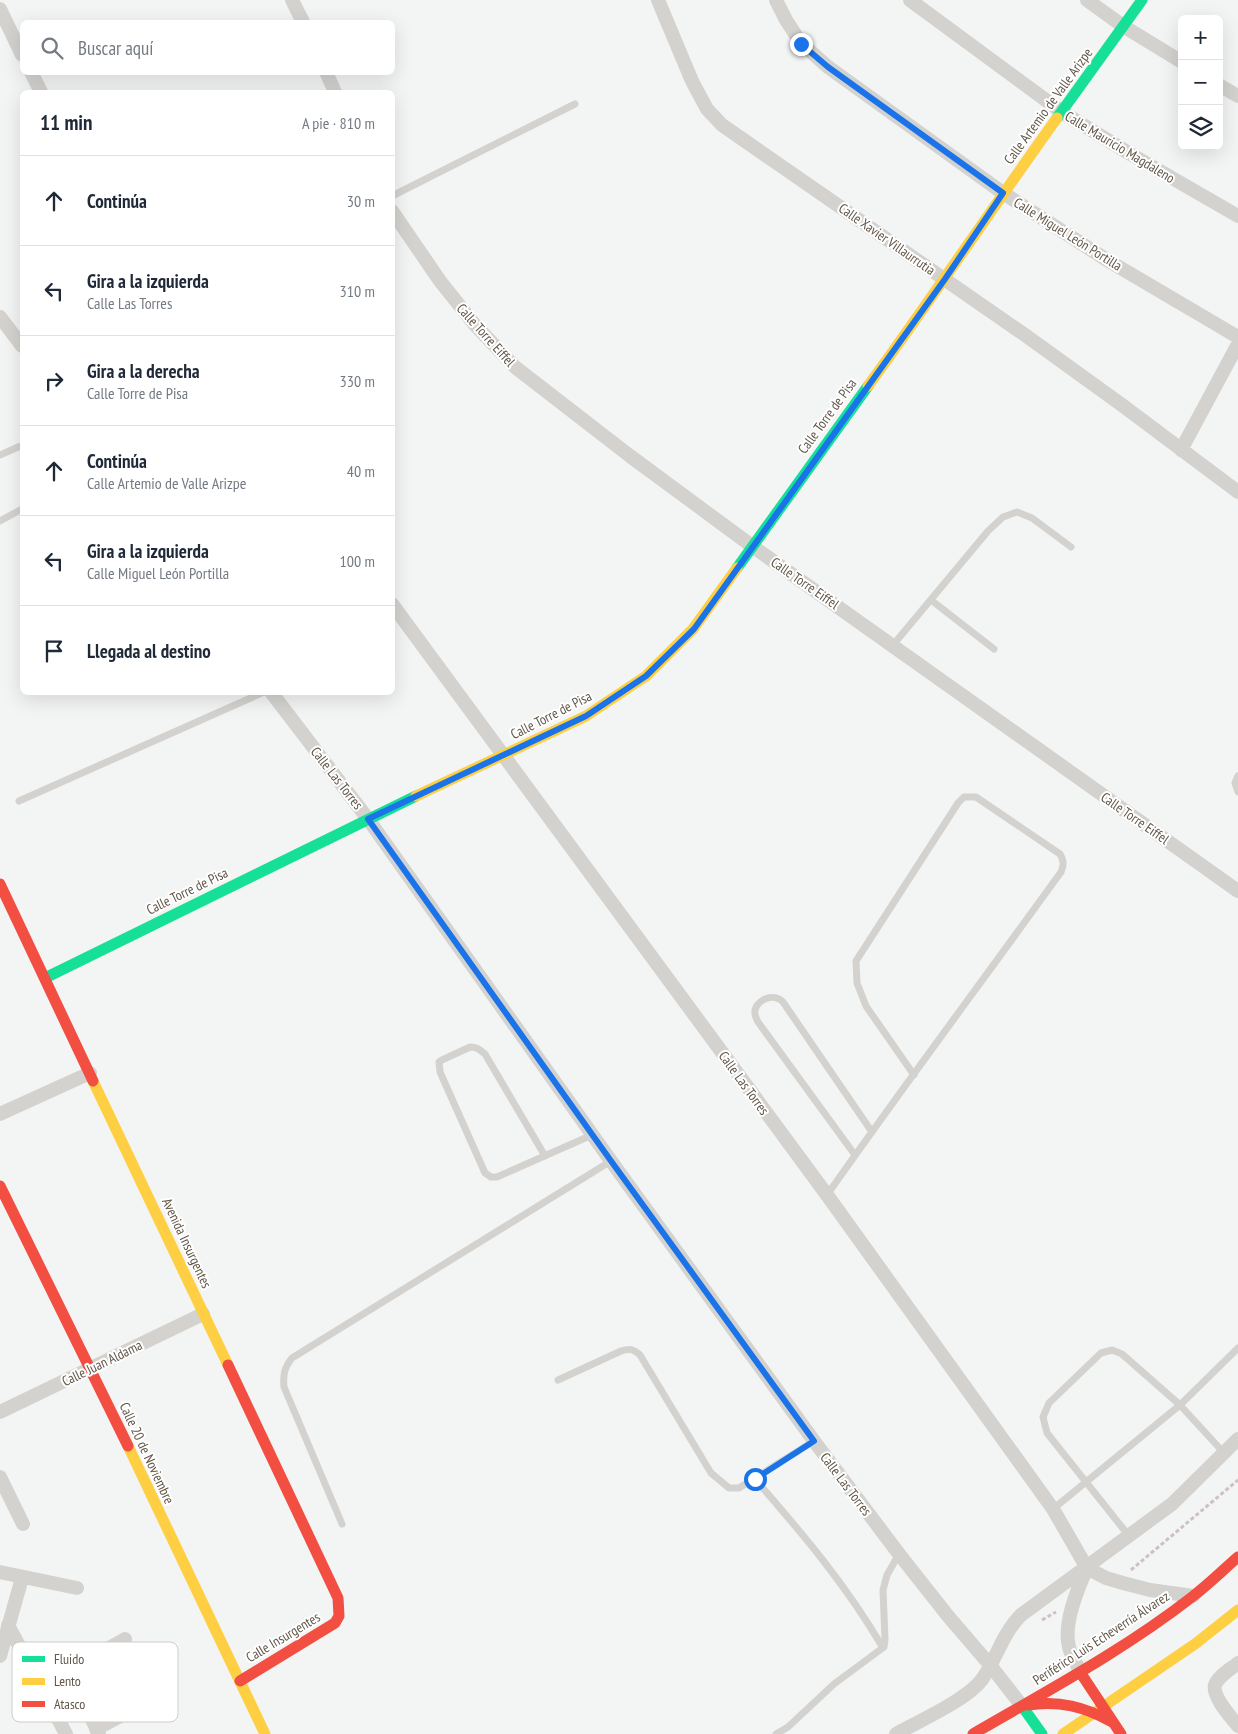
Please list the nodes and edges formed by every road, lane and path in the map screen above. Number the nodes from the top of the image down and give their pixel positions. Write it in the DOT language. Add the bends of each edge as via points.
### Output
graph roads {
  1 [pos="292,0"];
  2 [pos="658,0"];
  3 [pos="776,0"];
  4 [pos="910,0"];
  5 [pos="1087,0"];
  6 [pos="1142,0"];
  7 [pos="0,9"];
  8 [pos="302,20"];
  9 [pos="1123,26"];
  10 [pos="20,51"];
  11 [pos="1179,60"];
  12 [pos="32,75"];
  13 [pos="327,75"];
  14 [pos="1223,87"];
  15 [pos="40,90"];
  16 [pos="334,90"];
  17 [pos="1238,96"];
  18 [pos="576,104"];
  19 [pos="1062,112"];
  20 [pos="1003,193"];
  21 [pos="395,194"];
  22 [pos="395,215"];
  23 [pos="1238,216"];
  24 [pos="945,279"];
  25 [pos="0,317"];
  26 [pos="1238,337"];
  27 [pos="20,343"];
  28 [pos="1238,344"];
  29 [pos="20,446"];
  30 [pos="1181,450"];
  31 [pos="0,455"];
  32 [pos="1238,492"];
  33 [pos="20,510"];
  34 [pos="0,521"];
  35 [pos="752,546"];
  36 [pos="1071,547"];
  37 [pos="930,600"];
  38 [pos="395,608"];
  39 [pos="893,645"];
  40 [pos="994,649"];
  41 [pos="257,695"];
  42 [pos="273,695"];
  43 [pos="505,755"];
  44 [pos="1238,776"];
  45 [pos="1238,792"];
  46 [pos="19,801"];
  47 [pos="368,819"];
  48 [pos="0,884"];
  49 [pos="1238,891"];
  50 [pos="45,978"];
  51 [pos="90,1074"];
  52 [pos="914,1075"];
  53 [pos="0,1114"];
  54 [pos="872,1132"];
  55 [pos="592,1134"];
  56 [pos="855,1155"];
  57 [pos="546,1156"];
  58 [pos="611,1161"];
  59 [pos="0,1186"];
  60 [pos="827,1195"];
  61 [pos="203,1314"];
  62 [pos="1238,1348"];
  63 [pos="91,1368"];
  64 [pos="558,1380"];
  65 [pos="1180,1405"];
  66 [pos="0,1412"];
  67 [pos="1238,1439"];
  68 [pos="814,1441"];
  69 [pos="1224,1453"];
  70 [pos="0,1477"];
  71 [pos="755,1479"];
  72 [pos="1085,1483"];
  73 [pos="1053,1509"];
  74 [pos="23,1524"];
  75 [pos="342,1524"];
  76 [pos="1129,1536"];
  77 [pos="899,1554"];
  78 [pos="1238,1557"];
  79 [pos="1087,1568"];
  80 [pos="0,1572"];
  81 [pos="22,1578"];
  82 [pos="77,1588"];
  83 [pos="1193,1596"];
  84 [pos="1238,1610"];
  85 [pos="340,1616"];
  86 [pos="8,1625"];
  87 [pos="125,1639"];
  88 [pos="17,1642"];
  89 [pos="119,1642"];
  90 [pos="882,1648"];
  91 [pos="0,1656"];
  92 [pos="1238,1663"];
  93 [pos="990,1664"];
  94 [pos="1080,1672"];
  95 [pos="240,1681"];
  96 [pos="1022,1706"];
  97 [pos="1098,1710"];
  98 [pos="60,1722"];
  99 [pos="114,1722"];
  100 [pos="1238,1726"];
  101 [pos="98,1732"];
  102 [pos="66,1734"];
  103 [pos="265,1734"];
  104 [pos="776,1734"];
  105 [pos="896,1734"];
  106 [pos="973,1734"];
  107 [pos="1042,1734"];
  108 [pos="1063,1734"];
  109 [pos="1121,1734"];
  1 -- 8 [label="street"];
  2 -- 24 [label="street, Calle Xavier Villaurrutia" via="692,81 706,108 722,125"];
  3 -- 20 [label="street, Calle Miguel León Portilla" via="801,44 828,67"];
  4 -- 19 [label="street, Calle Mauricio Magdaleno"];
  5 -- 9 [label="street"];
  6 -- 9 [label="main road, Calle Artemio de Valle Arizpe"];
  7 -- 10 [label="street"];
  9 -- 11 [label="street"];
  9 -- 19 [label="main road, Calle Artemio de Valle Arizpe"];
  12 -- 15 [label="street"];
  13 -- 16 [label="street"];
  14 -- 17 [label="street"];
  18 -- 21 [label="lane"];
  19 -- 20 [label="main road, Calle Artemio de Valle Arizpe"];
  19 -- 23 [label="street, Calle Mauricio Magdaleno"];
  20 -- 24 [label="main road, Calle Artemio de Valle Arizpe"];
  20 -- 26 [label="street, Calle Miguel León Portilla" via="1107,260"];
  22 -- 35 [label="street, Calle Torre Eiffel" via="440,281 475,325 515,367"];
  24 -- 30 [label="street, Calle Xavier Villaurrutia" via="1122,404"];
  24 -- 35 [label="main road, Calle Torre de Pisa"];
  25 -- 27 [label="street"];
  28 -- 30 [label="street"];
  29 -- 31 [label="lane"];
  30 -- 32 [label="street, Calle Xavier Villaurrutia"];
  33 -- 34 [label="lane"];
  35 -- 39 [label="street, Calle Torre Eiffel"];
  35 -- 43 [label="main road, Calle Torre de Pisa" via="694,629 646,676 586,716"];
  36 -- 37 [label="lane" via="1032,518 1017,512 1003,518 988,531"];
  37 -- 39 [label="lane"];
  37 -- 40 [label="lane"];
  38 -- 43 [label="street, Calle Las Torres"];
  39 -- 49 [label="street, Calle Torre Eiffel"];
  41 -- 46 [label="lane"];
  42 -- 47 [label="street, Calle Las Torres"];
  43 -- 47 [label="main road, Calle Torre de Pisa"];
  43 -- 60 [label="street, Calle Las Torres"];
  44 -- 45 [label="lane" via="1235,783"];
  47 -- 50 [label="main road, Calle Torre de Pisa"];
  47 -- 55 [label="street, Calle Las Torres"];
  48 -- 50 [label="main road, Avenida Insurgentes"];
  50 -- 51 [label="main road, Avenida Insurgentes"];
  51 -- 53 [label="street"];
  51 -- 61 [label="main road, Avenida Insurgentes"];
  52 -- 52 [label="lane" via="866,1006 857,983 856,961 958,803 964,797 976,797 1060,854 1064,865"];
  52 -- 54 [label="lane"];
  54 -- 56 [label="lane"];
  54 -- 56 [label="lane" via="783,1002 774,996 766,998 756,1008 758,1022"];
  55 -- 57 [label="lane"];
  55 -- 58 [label="street, Calle Las Torres"];
  56 -- 60 [label="lane"];
  57 -- 57 [label="lane" via="485,1054 470,1047 440,1062 440,1072 485,1173 497,1177"];
  58 -- 68 [label="street, Calle Las Torres"];
  58 -- 75 [label="lane" via="292,1358 285,1366 284,1387"];
  59 -- 63 [label="main road, Calle 20 de Noviembre"];
  60 -- 73 [label="street, Calle Las Torres"];
  61 -- 63 [label="street, Calle Juan Aldama"];
  61 -- 85 [label="main road, Avenida Insurgentes" via="338,1598"];
  62 -- 65 [label="lane"];
  63 -- 66 [label="street, Calle Juan Aldama"];
  63 -- 95 [label="main road, Calle 20 de Noviembre"];
  64 -- 71 [label="lane" via="621,1351 634,1350 711,1472 729,1488 739,1488"];
  65 -- 69 [label="lane"];
  65 -- 72 [label="lane"];
  65 -- 72 [label="lane" via="1122,1354 1112,1350 1101,1353 1049,1403 1043,1418 1047,1433"];
  67 -- 69 [label="street"];
  68 -- 71 [label="lane"];
  68 -- 77 [label="street, Calle Las Torres"];
  69 -- 76 [label="street" via="1172,1504"];
  70 -- 74 [label="street"];
  71 -- 90 [label="lane" via="846,1589"];
  72 -- 73 [label="lane"];
  72 -- 76 [label="lane"];
  73 -- 79 [label="street, Calle Las Torres"];
  76 -- 79 [label="street"];
  77 -- 90 [label="lane" via="883,1590 885,1640"];
  77 -- 93 [label="street, Calle Las Torres"];
  78 -- 83 [label="main road, Periférico Luis Echeverría Álvarez"];
  79 -- 83 [label="street" via="1123,1583"];
  79 -- 93 [label="street" via="1021,1615 1009,1629"];
  79 -- 94 [label="street" via="1070,1616 1068,1635 1069,1648"];
  80 -- 81 [label="street"];
  81 -- 82 [label="street"];
  81 -- 86 [label="street"];
  83 -- 94 [label="main road, Periférico Luis Echeverría Álvarez"];
  84 -- 97 [label="main road" via="1195,1644"];
  85 -- 95 [label="main road, Calle Insurgentes" via="326,1630"];
  86 -- 88 [label="street"];
  86 -- 91 [label="street"];
  87 -- 89 [label="street"];
  90 -- 104 [label="lane"];
  92 -- 100 [label="street" via="1215,1686 1219,1700"];
  93 -- 96 [label="street, Calle Las Torres"];
  93 -- 105 [label="street" via="984,1678 968,1694"];
  94 -- 96 [label="main road, Periférico Luis Echeverría Álvarez"];
  94 -- 97 [label="main road"];
  95 -- 103 [label="main road, Calle 20 de Noviembre"];
  96 -- 97 [label="main road" via="1062,1703"];
  96 -- 106 [label="main road, Periférico Luis Echeverría Álvarez"];
  96 -- 107 [label="main road, Calle Las Torres"];
  97 -- 108 [label="main road"];
  97 -- 109 [label="main road"];
  98 -- 102 [label="street"];
  99 -- 101 [label="street"];
}
